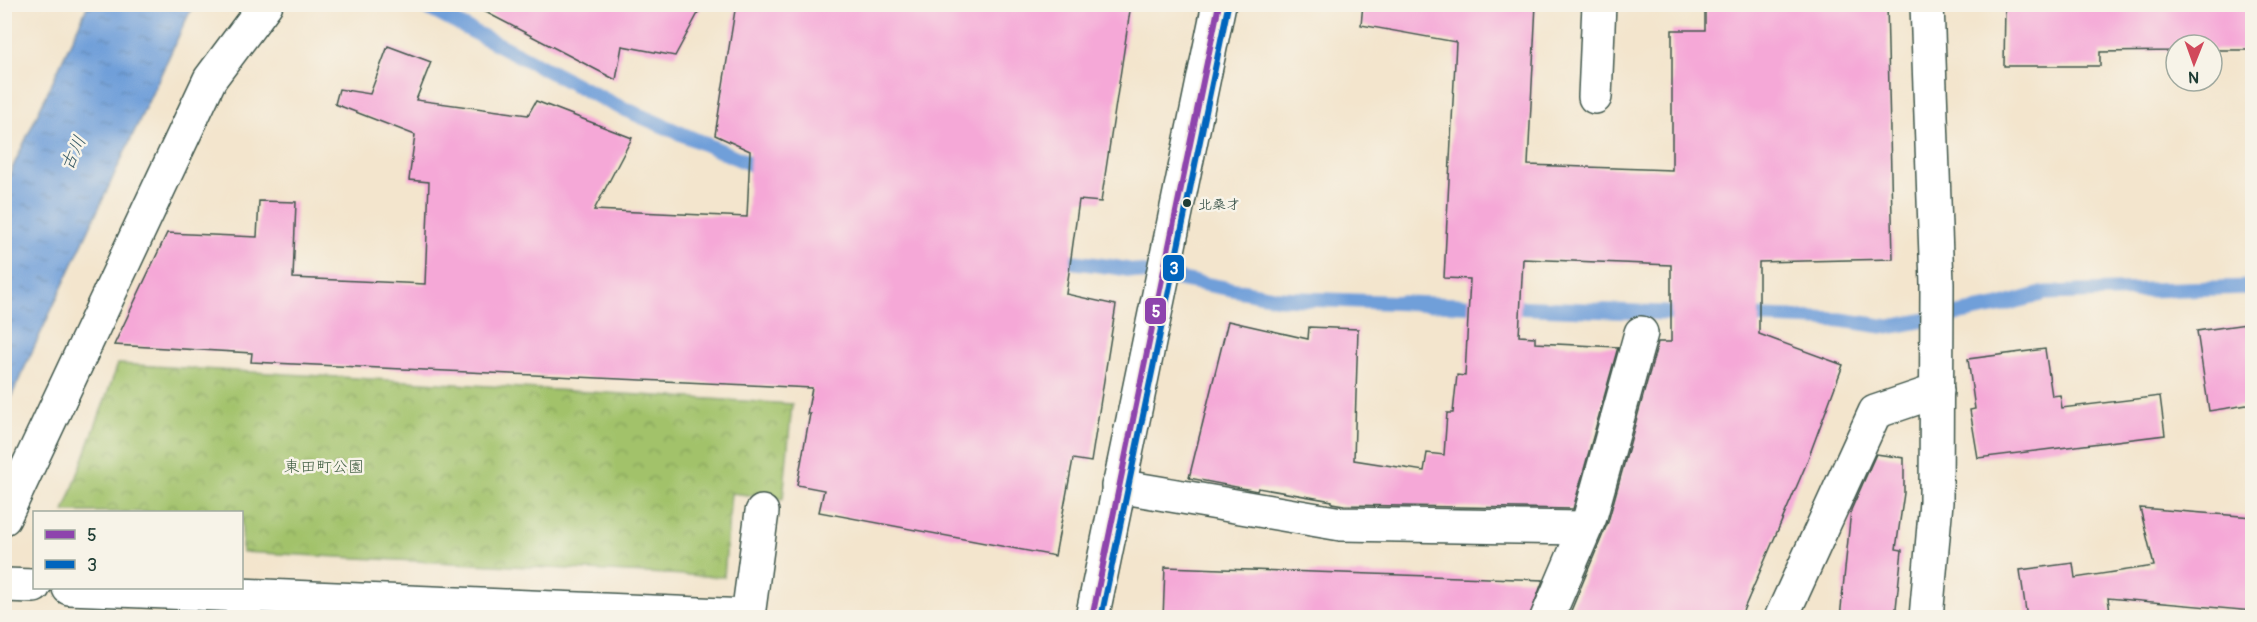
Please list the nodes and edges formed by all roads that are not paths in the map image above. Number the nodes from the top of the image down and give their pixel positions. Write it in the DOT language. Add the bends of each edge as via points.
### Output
graph roads {
  1 [pos="266,4"];
  2 [pos="1219,4"];
  3 [pos="1599,4"];
  4 [pos="1927,4"];
  5 [pos="1595,98"];
  6 [pos="1641,333"];
  7 [pos="1936,391"];
  8 [pos="1118,486"];
  9 [pos="762,512"];
  10 [pos="4,518"];
  11 [pos="1585,528"];
  12 [pos="4,585"];
  13 [pos="33,586"];
  14 [pos="87,589"];
  15 [pos="486,611"];
  16 [pos="749,617"];
  17 [pos="1092,618"];
  18 [pos="1547,618"];
  19 [pos="1781,618"];
  20 [pos="1926,618"];
  1 -- 10 [label="street" via="210,79"];
  2 -- 8 [label="street"];
  3 -- 5 [label="street"];
  4 -- 7 [label="street" via="1937,300"];
  6 -- 11 [label="street"];
  7 -- 19 [label="street" via="1875,412"];
  7 -- 20 [label="street" via="1936,502"];
  8 -- 11 [label="street" via="1341,524"];
  8 -- 17 [label="street"];
  9 -- 16 [label="street"];
  11 -- 18 [label="street"];
  12 -- 13 [label="street"];
  14 -- 15 [label="street"];
  15 -- 16 [label="street"];
}
